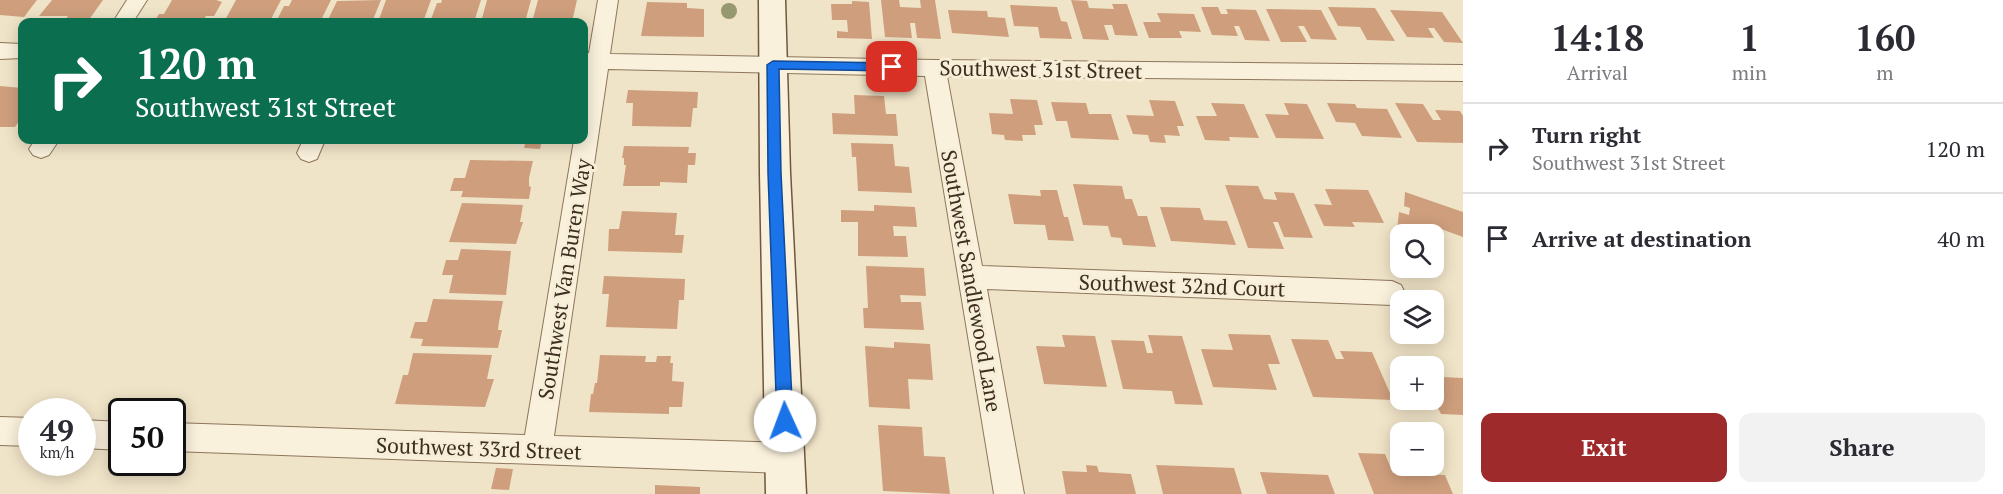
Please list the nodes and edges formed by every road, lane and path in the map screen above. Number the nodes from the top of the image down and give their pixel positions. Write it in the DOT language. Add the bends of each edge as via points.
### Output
graph roads {
  1 [pos="137,0"];
  2 [pos="608,0"];
  3 [pos="772,0"];
  4 [pos="126,18"];
  5 [pos="0,51"];
  6 [pos="18,51"];
  7 [pos="590,61"];
  8 [pos="773,65"];
  9 [pos="935,68"];
  10 [pos="1463,72"];
  11 [pos="579,144"];
  12 [pos="972,277"];
  13 [pos="1390,293"];
  14 [pos="0,431"];
  15 [pos="18,432"];
  16 [pos="186,438"];
  17 [pos="537,451"];
  18 [pos="786,476"];
  19 [pos="1009,494"];
  1 -- 4 [label="street"];
  2 -- 7 [label="street, Southwest Van Buren Way"];
  3 -- 8 [label="main road"];
  5 -- 6 [label="street"];
  7 -- 8 [label="street, Southwest 31st Street"];
  8 -- 9 [label="street, Southwest 31st Street"];
  8 -- 18 [label="main road"];
  9 -- 10 [label="street, Southwest 31st Street"];
  9 -- 12 [label="street, Southwest Sandlewood Lane"];
  11 -- 17 [label="street, Southwest Van Buren Way"];
  12 -- 13 [label="street, Southwest 32nd Court"];
  12 -- 19 [label="street, Southwest Sandlewood Lane"];
  14 -- 15 [label="street"];
  16 -- 17 [label="street, Southwest 33rd Street"];
  17 -- 18 [label="street, Southwest 33rd Street"];
}
